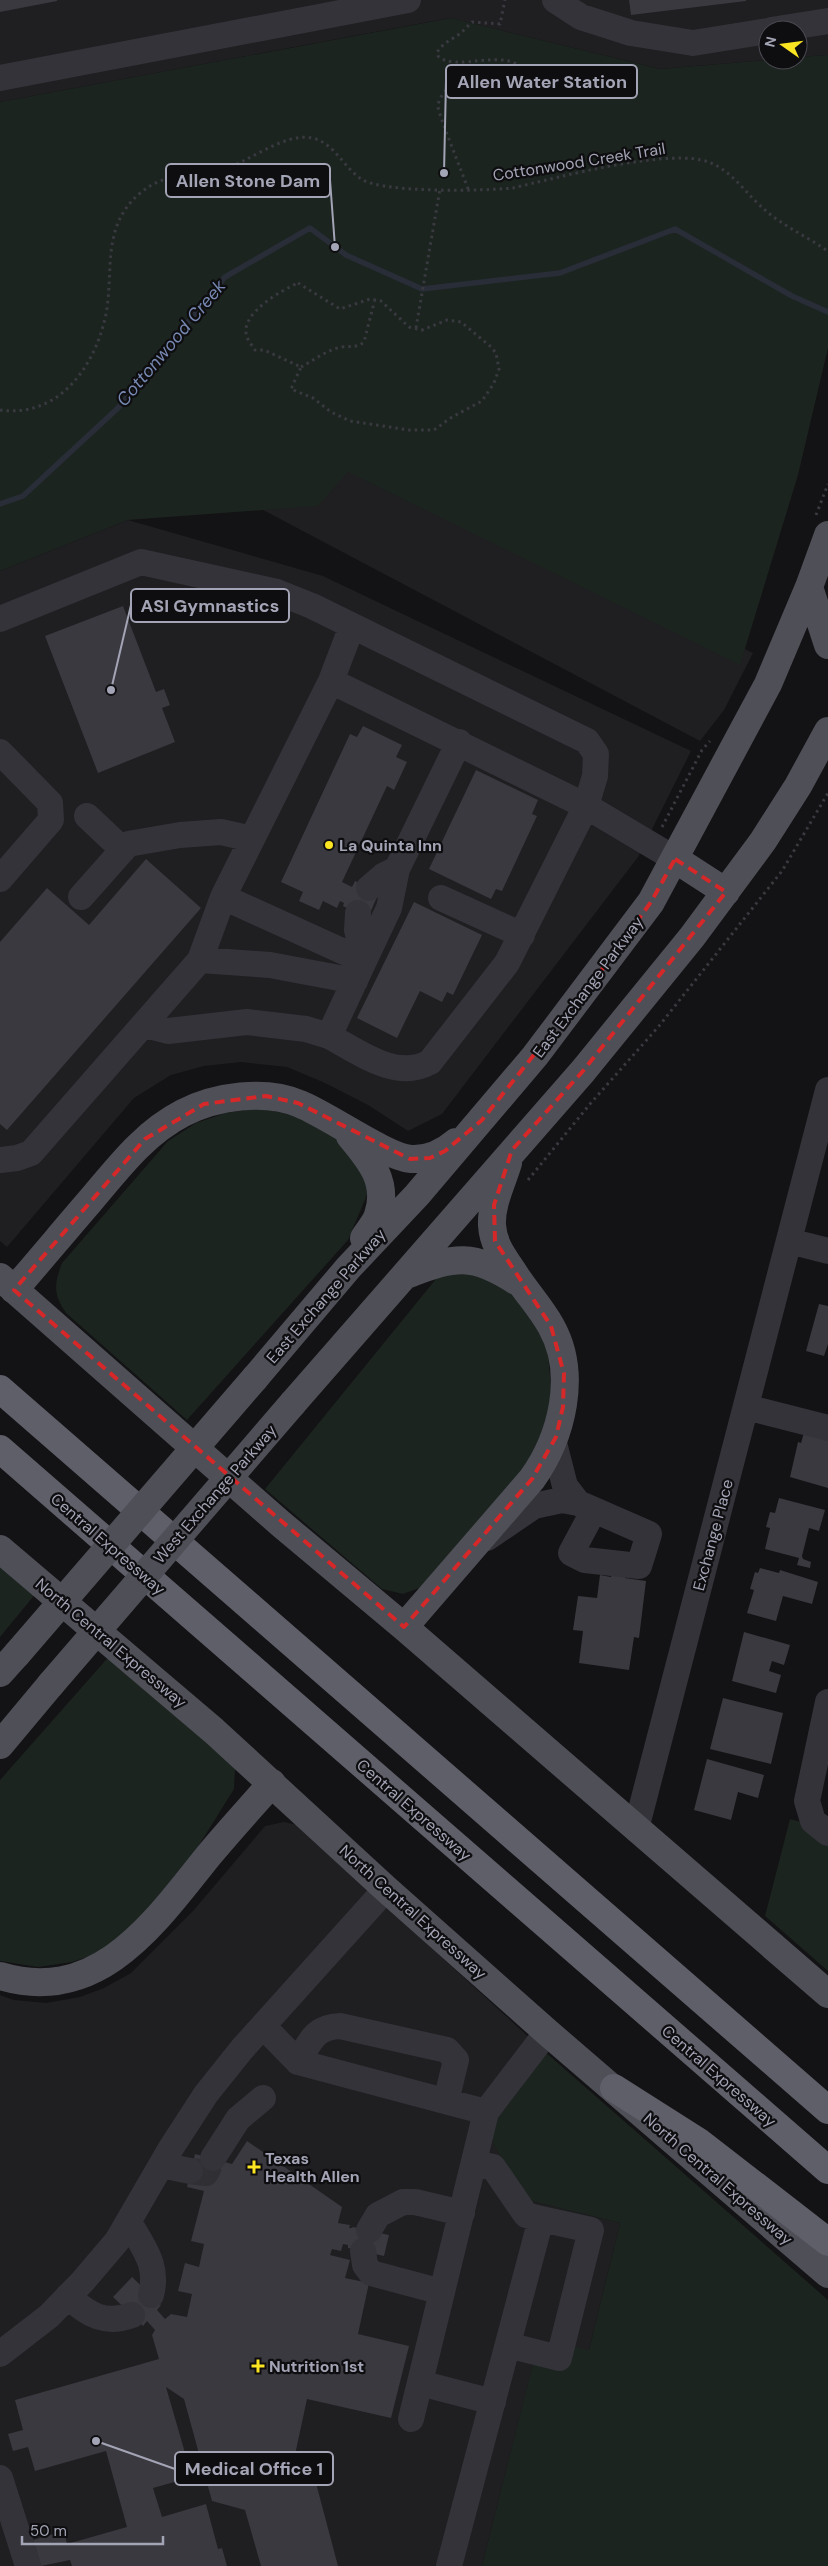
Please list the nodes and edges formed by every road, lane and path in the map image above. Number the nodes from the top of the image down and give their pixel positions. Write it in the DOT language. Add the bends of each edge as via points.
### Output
graph roads {
  1 [pos="408,0"];
  2 [pos="505,0"];
  3 [pos="555,0"];
  4 [pos="828,21"];
  5 [pos="808,24"];
  6 [pos="758,32"];
  7 [pos="0,78"];
  8 [pos="440,189"];
  9 [pos="468,189"];
  10 [pos="828,253"];
  11 [pos="375,299"];
  12 [pos="416,328"];
  13 [pos="301,367"];
  14 [pos="0,410"];
  15 [pos="828,535"];
  16 [pos="809,587"];
  17 [pos="0,619"];
  18 [pos="352,626"];
  19 [pos="828,645"];
  20 [pos="331,681"];
  21 [pos="828,731"];
  22 [pos="459,742"];
  23 [pos="0,754"];
  24 [pos="828,792"];
  25 [pos="586,806"];
  26 [pos="87,816"];
  27 [pos="252,839"];
  28 [pos="123,850"];
  29 [pos="675,859"];
  30 [pos="397,870"];
  31 [pos="0,879"];
  32 [pos="369,888"];
  33 [pos="726,892"];
  34 [pos="81,897"];
  35 [pos="223,897"];
  36 [pos="441,898"];
  37 [pos="358,913"];
  38 [pos="522,935"];
  39 [pos="200,960"];
  40 [pos="360,971"];
  41 [pos="145,1025"];
  42 [pos="329,1036"];
  43 [pos="828,1092"];
  44 [pos="482,1120"];
  45 [pos="342,1125"];
  46 [pos="512,1150"];
  47 [pos="0,1160"];
  48 [pos="524,1187"];
  49 [pos="789,1242"];
  50 [pos="828,1251"];
  51 [pos="349,1267"];
  52 [pos="407,1274"];
  53 [pos="7,1284"];
  54 [pos="521,1284"];
  55 [pos="0,1389"];
  56 [pos="746,1407"];
  57 [pos="828,1428"];
  58 [pos="554,1443"];
  59 [pos="0,1449"];
  60 [pos="475,1547"];
  61 [pos="0,1549"];
  62 [pos="404,1627"];
  63 [pos="8,1664"];
  64 [pos="828,1702"];
  65 [pos="0,1745"];
  66 [pos="272,1784"];
  67 [pos="636,1829"];
  68 [pos="828,1833"];
  69 [pos="386,1889"];
  70 [pos="0,1976"];
  71 [pos="828,1994"];
  72 [pos="263,2026"];
  73 [pos="547,2032"];
  74 [pos="298,2062"];
  75 [pos="614,2088"];
  76 [pos="263,2098"];
  77 [pos="446,2102"];
  78 [pos="828,2110"];
  79 [pos="486,2112"];
  80 [pos="213,2158"];
  81 [pos="474,2163"];
  82 [pos="161,2165"];
  83 [pos="828,2170"];
  84 [pos="190,2171"];
  85 [pos="462,2213"];
  86 [pos="542,2219"];
  87 [pos="129,2222"];
  88 [pos="828,2242"];
  89 [pos="828,2274"];
  90 [pos="442,2292"];
  91 [pos="151,2295"];
  92 [pos="68,2296"];
  93 [pos="132,2315"];
  94 [pos="508,2345"];
  95 [pos="0,2354"];
  96 [pos="420,2383"];
  97 [pos="493,2402"];
  98 [pos="411,2419"];
  99 [pos="0,2478"];
  100 [pos="28,2566"];
  101 [pos="449,2566"];
  1 -- 7 [label="street"];
  2 -- 9 [label="path" via="500,24 472,22 437,52 446,61 498,60 518,65 523,71 519,77 509,79 462,78 451,85 438,102 438,112"];
  3 -- 6 [label="street" via="581,17 623,30 693,43"];
  4 -- 5 [label="street"];
  8 -- 9 [label="path, Cottonwood Creek Trail"];
  8 -- 12 [label="path"];
  8 -- 14 [label="path, Cottonwood Creek Trail" via="373,185 355,175 326,144 310,137 288,141 221,170 160,180 138,194 122,216 111,246 104,321 95,347 77,379 59,397 45,404 26,410"];
  9 -- 10 [label="path, Cottonwood Creek Trail" via="513,188 639,161 711,162 765,210"];
  11 -- 12 [label="path" via="381,300 409,327"];
  11 -- 13 [label="path" via="364,342 356,347 329,351"];
  11 -- 13 [label="path" via="340,309 298,283 259,307 246,326 248,340 255,350 264,350"];
  12 -- 13 [label="path" via="422,330 448,320 461,322 490,346 498,362 497,376 486,396 474,407 452,416 434,430 363,424 340,417 313,398 292,389"];
  15 -- 16 [label="main road, East Exchange Parkway"];
  16 -- 19 [label="main road"];
  16 -- 29 [label="main road, East Exchange Parkway" via="768,684"];
  17 -- 18 [label="street" via="141,562 278,592"];
  18 -- 20 [label="street"];
  18 -- 25 [label="street" via="587,741 596,754 595,776"];
  20 -- 22 [label="street"];
  20 -- 27 [label="street"];
  21 -- 33 [label="main road" via="764,841"];
  22 -- 25 [label="street"];
  22 -- 30 [label="street"];
  23 -- 31 [label="street" via="50,803 50,820"];
  24 -- 48 [label="path" via="782,871 659,1026 590,1104"];
  25 -- 29 [label="street"];
  25 -- 38 [label="street"];
  26 -- 28 [label="street"];
  27 -- 28 [label="street" via="221,832 180,834 128,844"];
  27 -- 35 [label="street"];
  28 -- 34 [label="street"];
  29 -- 33 [label="main road"];
  29 -- 44 [label="main road, East Exchange Parkway" via="651,902 604,967"];
  30 -- 32 [label="street" via="383,876"];
  30 -- 40 [label="street" via="389,908"];
  33 -- 46 [label="main road" via="583,1071"];
  35 -- 39 [label="street"];
  35 -- 40 [label="street"];
  36 -- 38 [label="street"];
  37 -- 40 [label="street" via="356,930"];
  38 -- 42 [label="street" via="507,963 430,1062 420,1068 386,1066"];
  39 -- 40 [label="street"];
  39 -- 41 [label="street"];
  40 -- 42 [label="street"];
  41 -- 42 [label="street" via="168,1031 247,1022 298,1028"];
  41 -- 47 [label="street" via="31,1153"];
  43 -- 49 [label="street, Exchange Place"];
  44 -- 45 [label="main road" via="445,1151 430,1158 410,1159"];
  44 -- 51 [label="main road, East Exchange Parkway"];
  45 -- 51 [label="main road" via="374,1166 381,1180 382,1197 378,1217"];
  45 -- 53 [label="main road" via="298,1103 266,1096 204,1104 183,1113 145,1138"];
  46 -- 52 [label="main road"];
  46 -- 54 [label="main road" via="494,1205 492,1225 502,1256"];
  49 -- 50 [label="street"];
  49 -- 56 [label="street, Exchange Place"];
  51 -- 63 [label="main road, East Exchange Parkway, bridge"];
  52 -- 54 [label="main road" via="445,1261 473,1261 488,1264"];
  52 -- 65 [label="main road, West Exchange Parkway, bridge"];
  53 -- 62 [label="main road"];
  54 -- 58 [label="main road" via="551,1326 560,1346 564,1374 563,1407"];
  55 -- 78 [label="highway"];
  56 -- 57 [label="street"];
  56 -- 67 [label="street, Exchange Place"];
  58 -- 60 [label="main road" via="532,1479"];
  58 -- 60 [label="street" via="565,1486 586,1506 562,1500 534,1506"];
  59 -- 83 [label="highway, Central Expressway"];
  60 -- 62 [label="main road"];
  61 -- 66 [label="main road, North Central Expressway"];
  62 -- 67 [label="main road"];
  64 -- 68 [label="street" via="807,1801 813,1821"];
  66 -- 69 [label="main road, North Central Expressway"];
  66 -- 70 [label="main road" via="126,1951 66,1980 38,1983"];
  67 -- 71 [label="main road"];
  69 -- 72 [label="street"];
  69 -- 73 [label="main road, North Central Expressway"];
  72 -- 74 [label="street"];
  72 -- 82 [label="street" via="206,2094"];
  73 -- 75 [label="main road, North Central Expressway"];
  73 -- 79 [label="street"];
  74 -- 77 [label="street"];
  74 -- 77 [label="street" via="314,2034 326,2026 340,2026 447,2050 456,2060"];
  75 -- 88 [label="highway" via="699,2142"];
  75 -- 89 [label="main road, North Central Expressway"];
  76 -- 80 [label="street" via="238,2119"];
  77 -- 79 [label="street"];
  79 -- 81 [label="street"];
  81 -- 85 [label="street"];
  81 -- 86 [label="street" via="493,2167 526,2215"];
  82 -- 84 [label="street"];
  82 -- 87 [label="street"];
  85 -- 90 [label="street"];
  85 -- 90 [label="street" via="403,2202 378,2215 366,2241 365,2266 371,2273"];
  86 -- 94 [label="street"];
  86 -- 94 [label="street" via="591,2230 559,2358"];
  87 -- 91 [label="street" via="152,2262 154,2280"];
  87 -- 92 [label="street" via="118,2241"];
  90 -- 96 [label="street"];
  92 -- 93 [label="street" via="83,2311 100,2319 119,2320"];
  92 -- 95 [label="street" via="49,2316"];
  94 -- 97 [label="street"];
  96 -- 97 [label="street"];
  96 -- 98 [label="street"];
  97 -- 101 [label="street"];
  99 -- 100 [label="street"];
}
